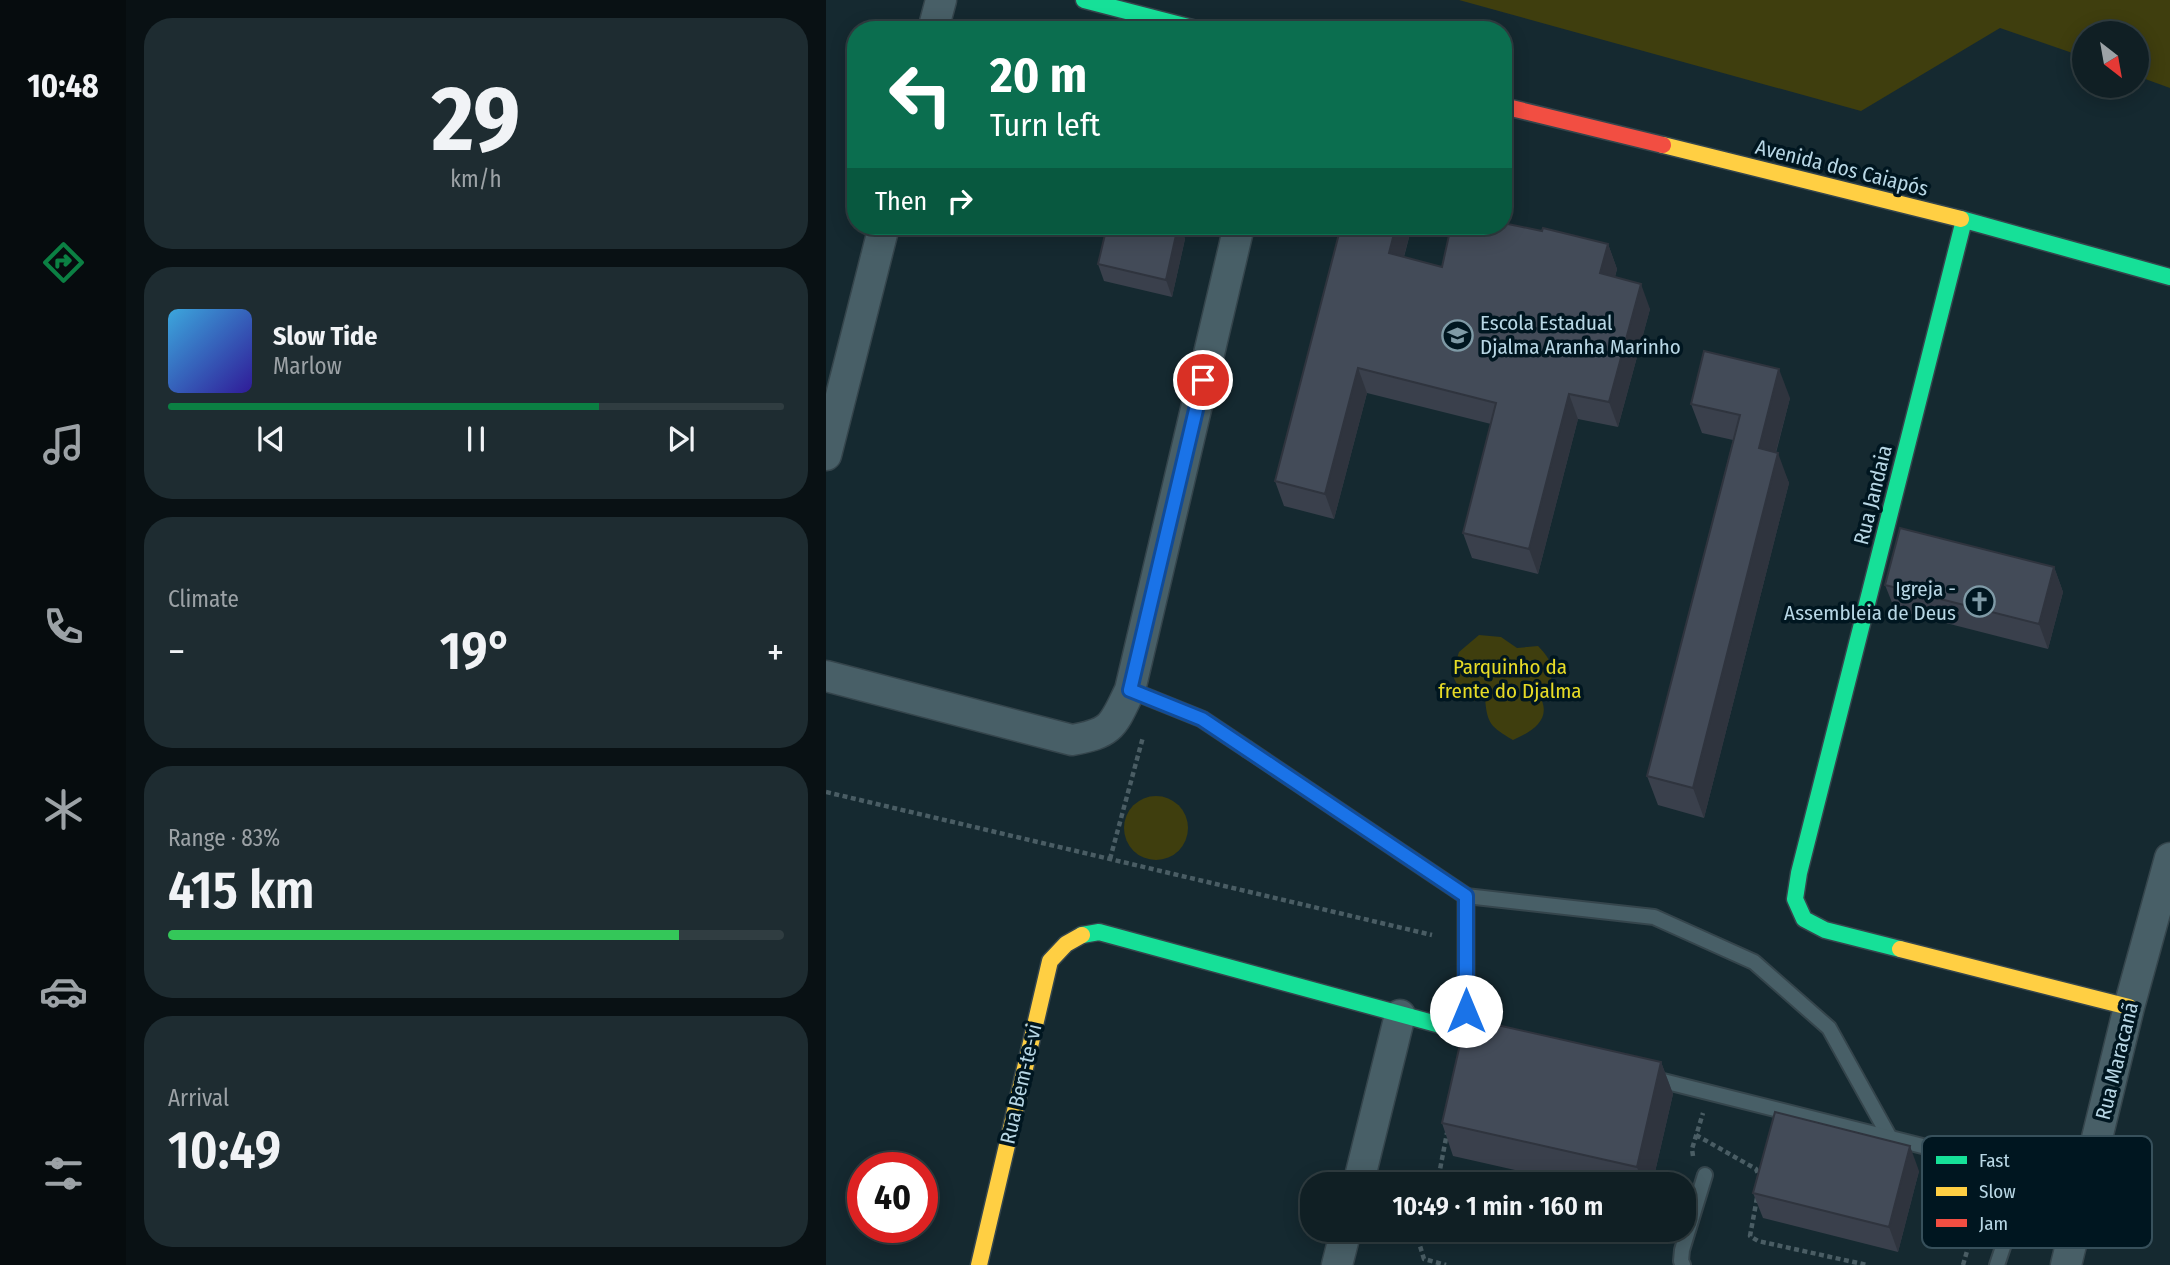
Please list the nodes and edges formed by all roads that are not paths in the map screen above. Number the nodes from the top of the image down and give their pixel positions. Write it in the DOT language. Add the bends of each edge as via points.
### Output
graph roads {
  1 [pos="941,0"];
  2 [pos="1084,0"];
  3 [pos="935,21"];
  4 [pos="1165,21"];
  5 [pos="1512,108"];
  6 [pos="1964,220"];
  7 [pos="882,235"];
  8 [pos="1237,235"];
  9 [pos="2170,277"];
  10 [pos="826,455"];
  11 [pos="826,676"];
  12 [pos="1141,695"];
  13 [pos="2170,858"];
  14 [pos="1466,896"];
  15 [pos="2129,1007"];
  16 [pos="1400,1015"];
  17 [pos="1641,1076"];
  18 [pos="2098,1136"];
  19 [pos="1889,1138"];
  20 [pos="1922,1146"];
  21 [pos="1360,1172"];
  22 [pos="1705,1175"];
  23 [pos="1343,1242"];
  24 [pos="2003,1248"];
  25 [pos="2070,1248"];
  26 [pos="979,1265"];
  27 [pos="1337,1265"];
  28 [pos="1683,1265"];
  29 [pos="1997,1265"];
  30 [pos="2066,1265"];
  1 -- 3 [label="street"];
  2 -- 4 [label="street"];
  5 -- 6 [label="street, Avenida dos Caiapós"];
  6 -- 9 [label="street, Avenida dos Caiapós"];
  6 -- 15 [label="street, Rua Jandaia" via="1795,899 1804,919 1825,930"];
  7 -- 10 [label="street"];
  8 -- 12 [label="street"];
  11 -- 12 [label="street" via="1072,740 1112,726"];
  12 -- 14 [label="street" via="1202,719"];
  13 -- 15 [label="street, Rua Maracanã"];
  14 -- 16 [label="street" via="1473,1034"];
  14 -- 19 [label="lane" via="1654,917 1754,962 1829,1028"];
  15 -- 18 [label="street, Rua Maracanã"];
  16 -- 21 [label="street"];
  16 -- 26 [label="street, Rua Bem-te-vi" via="1099,932 1079,934 1050,961"];
  17 -- 19 [label="lane"];
  19 -- 20 [label="lane"];
  22 -- 28 [label="lane" via="1682,1250"];
  23 -- 27 [label="street"];
  24 -- 29 [label="lane"];
  25 -- 30 [label="street, Rua Maracanã"];
}
